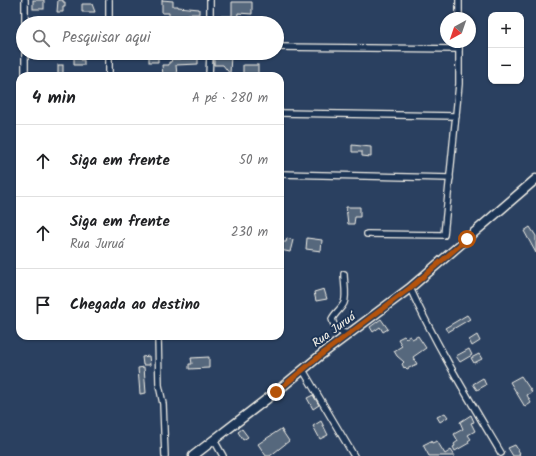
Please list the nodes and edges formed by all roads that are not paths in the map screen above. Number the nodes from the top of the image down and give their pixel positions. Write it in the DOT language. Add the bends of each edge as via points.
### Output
graph roads {
  1 [pos="25,0"];
  2 [pos="109,0"];
  3 [pos="210,0"];
  4 [pos="459,0"];
  5 [pos="459,12"];
  6 [pos="25,16"];
  7 [pos="109,16"];
  8 [pos="210,16"];
  9 [pos="284,47"];
  10 [pos="459,49"];
  11 [pos="25,60"];
  12 [pos="109,60"];
  13 [pos="210,60"];
  14 [pos="25,72"];
  15 [pos="109,72"];
  16 [pos="210,72"];
  17 [pos="284,113"];
  18 [pos="456,116"];
  19 [pos="284,174"];
  20 [pos="450,178"];
  21 [pos="536,179"];
  22 [pos="367,234"];
  23 [pos="344,274"];
  24 [pos="410,288"];
  25 [pos="349,334"];
  26 [pos="158,340"];
  27 [pos="303,370"];
  28 [pos="214,440"];
  29 [pos="501,453"];
  30 [pos="165,456"];
  31 [pos="193,456"];
  32 [pos="224,456"];
  33 [pos="354,456"];
  1 -- 6 [label="street"];
  2 -- 7 [label="street"];
  3 -- 8 [label="street"];
  4 -- 5 [label="street"];
  9 -- 10 [label="street"];
  10 -- 18 [label="street" via="460,84"];
  11 -- 14 [label="street"];
  12 -- 15 [label="street"];
  13 -- 16 [label="street"];
  17 -- 18 [label="street"];
  18 -- 20 [label="street"];
  19 -- 20 [label="street"];
  20 -- 22 [label="street" via="444,235"];
  21 -- 24 [label="street, Rua Juruá"];
  23 -- 25 [label="street" via="345,300 332,319 335,328"];
  24 -- 25 [label="street, Rua Juruá"];
  24 -- 29 [label="street"];
  25 -- 27 [label="street, Rua Juruá"];
  26 -- 30 [label="street"];
  27 -- 28 [label="street, Rua Juruá"];
  27 -- 33 [label="street"];
  28 -- 31 [label="street, Rua Juruá"];
  28 -- 32 [label="street"];
}
